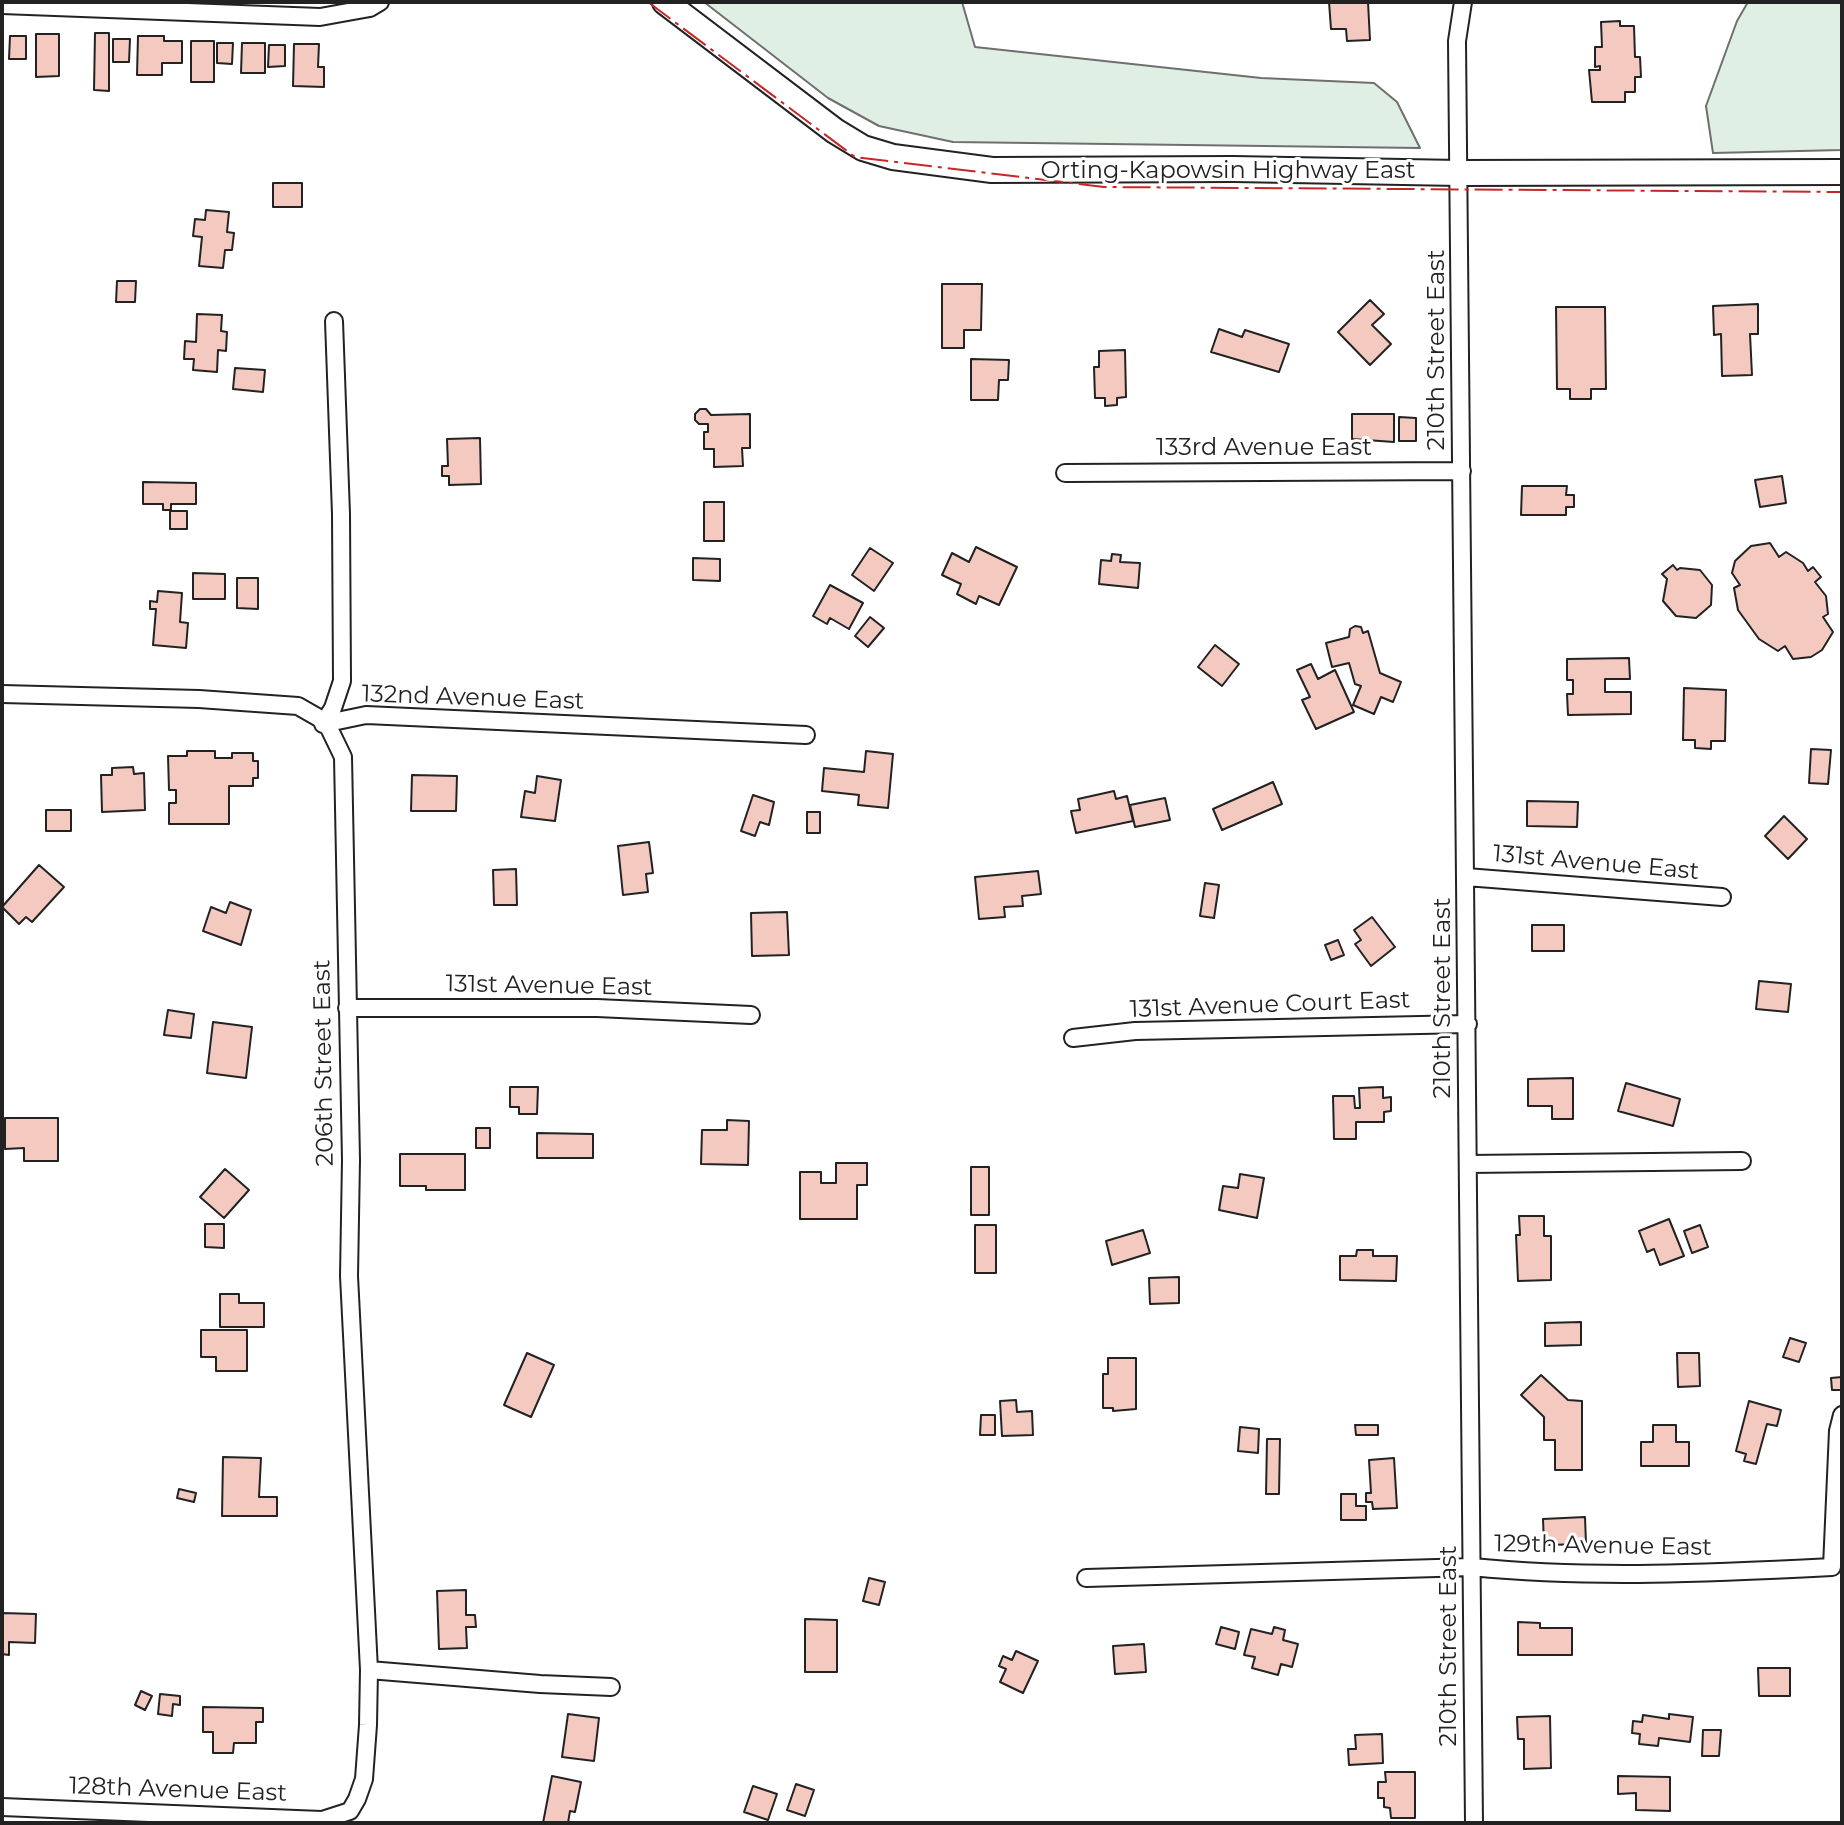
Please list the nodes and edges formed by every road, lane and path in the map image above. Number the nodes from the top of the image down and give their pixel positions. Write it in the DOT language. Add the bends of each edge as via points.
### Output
graph roads {
  1 [pos="380,2"];
  2 [pos="665,2"];
  3 [pos="1463,2"];
  4 [pos="2,5"];
  5 [pos="1842,172"];
  6 [pos="1460,173"];
  7 [pos="334,321"];
  8 [pos="1462,471"];
  9 [pos="1065,473"];
  10 [pos="2,694"];
  11 [pos="323,724"];
  12 [pos="806,735"];
  13 [pos="1466,877"];
  14 [pos="1722,897"];
  15 [pos="347,1008"];
  16 [pos="751,1015"];
  17 [pos="1468,1024"];
  18 [pos="1073,1038"];
  19 [pos="1742,1161"];
  20 [pos="1468,1164"];
  21 [pos="1842,1415"];
  22 [pos="1472,1567"];
  23 [pos="1086,1578"];
  24 [pos="369,1670"];
  25 [pos="611,1687"];
  26 [pos="2,1807"];
  27 [pos="350,1811"];
  28 [pos="1474,1823"];
  1 -- 4 [label="street" via="320,17"];
  2 -- 6 [label="main road, Orting-Kapowsin Highway East" via="835,131 863,148 893,157 992,170"];
  3 -- 6 [label="street, 210th Street East" via="1457,41"];
  5 -- 6 [label="main road, Orting-Kapowsin Highway East"];
  6 -- 8 [label="street, 210th Street East"];
  7 -- 11 [label="street" via="342,681"];
  8 -- 9 [label="street, 133rd Avenue East"];
  8 -- 13 [label="street, 210th Street East"];
  10 -- 11 [label="street" via="266,703 298,706"];
  11 -- 12 [label="street, 132nd Avenue East" via="366,715"];
  11 -- 15 [label="street, 206th Street East" via="343,757"];
  13 -- 14 [label="street, 131st Avenue East"];
  13 -- 17 [label="street, 210th Street East"];
  15 -- 16 [label="street, 131st Avenue East" via="597,1008"];
  15 -- 24 [label="street, 206th Street East" via="349,1276"];
  17 -- 18 [label="street, 131st Avenue Court East" via="1143,1031"];
  17 -- 20 [label="street, 210th Street East"];
  19 -- 20 [label="street"];
  20 -- 22 [label="street, 210th Street East"];
  21 -- 22 [label="street, 129th Avenue East" via="1832,1567 1641,1575"];
  22 -- 23 [label="street, 129th Avenue East"];
  22 -- 28 [label="street, 210th Street East"];
  24 -- 25 [label="street"];
  24 -- 27 [label="street, 206th Street East" via="364,1779"];
  26 -- 27 [label="street, 128th Avenue East" via="322,1820"];
}
